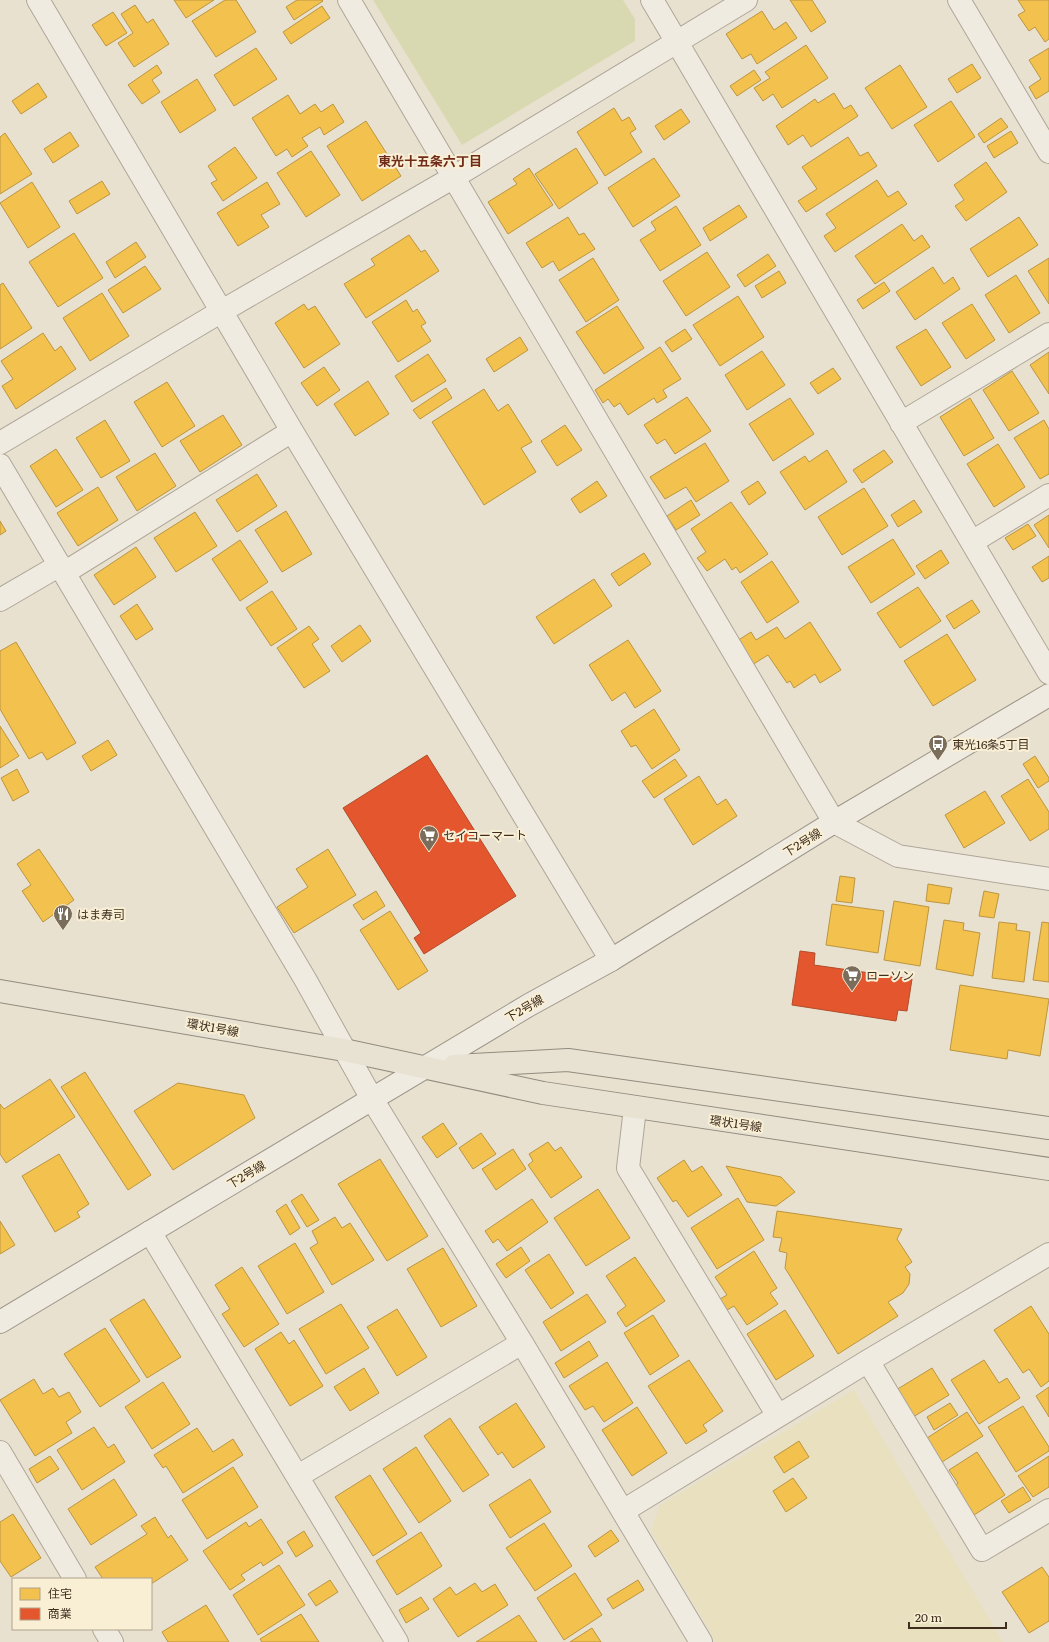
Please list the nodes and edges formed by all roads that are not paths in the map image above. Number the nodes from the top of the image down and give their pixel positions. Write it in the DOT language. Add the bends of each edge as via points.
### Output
graph roads {
  1 [pos="38,0"];
  2 [pos="349,0"];
  3 [pos="652,0"];
  4 [pos="746,0"];
  5 [pos="959,0"];
  6 [pos="676,42"];
  7 [pos="1049,152"];
  8 [pos="454,177"];
  9 [pos="222,311"];
  10 [pos="1049,334"];
  11 [pos="901,422"];
  12 [pos="292,432"];
  13 [pos="0,443"];
  14 [pos="0,465"];
  15 [pos="1049,495"];
  16 [pos="972,542"];
  17 [pos="62,569"];
  18 [pos="0,600"];
  19 [pos="1049,673"];
  20 [pos="1049,695"];
  21 [pos="834,822"];
  22 [pos="1049,879"];
  23 [pos="611,960"];
  24 [pos="0,991"];
  25 [pos="344,1050"];
  26 [pos="424,1068"];
  27 [pos="372,1099"];
  28 [pos="635,1108"];
  29 [pos="1049,1128"];
  30 [pos="1049,1169"];
  31 [pos="150,1232"];
  32 [pos="1049,1254"];
  33 [pos="0,1322"];
  34 [pos="522,1343"];
  35 [pos="868,1361"];
  36 [pos="778,1416"];
  37 [pos="0,1452"];
  38 [pos="298,1476"];
  39 [pos="1049,1510"];
  40 [pos="623,1511"];
  41 [pos="74,1578"];
  42 [pos="105,1630"];
  43 [pos="112,1642"];
  44 [pos="396,1642"];
  45 [pos="701,1642"];
  1 -- 9 [label="street"];
  2 -- 8 [label="street"];
  3 -- 6 [label="street"];
  4 -- 6 [label="street"];
  5 -- 7 [label="street"];
  6 -- 8 [label="street"];
  6 -- 11 [label="street"];
  8 -- 9 [label="street"];
  8 -- 21 [label="street"];
  9 -- 12 [label="street"];
  9 -- 13 [label="street"];
  10 -- 11 [label="street"];
  11 -- 16 [label="street"];
  12 -- 17 [label="street"];
  12 -- 23 [label="street"];
  14 -- 17 [label="street"];
  15 -- 16 [label="street"];
  16 -- 19 [label="street"];
  17 -- 18 [label="street"];
  17 -- 25 [label="street" via="305,979"];
  20 -- 21 [label="street, 下2号線"];
  21 -- 22 [label="street" via="898,856"];
  21 -- 23 [label="street, 下2号線"];
  23 -- 26 [label="street, 下2号線" via="529,1004"];
  24 -- 25 [label="main road, 環状1号線"];
  25 -- 26 [label="main road, 環状1号線"];
  25 -- 27 [label="street"];
  26 -- 27 [label="street, 下2号線"];
  26 -- 28 [label="main road, 環状1号線" via="543,1093"];
  26 -- 29 [label="main road, 環状1号線" via="568,1060"];
  27 -- 31 [label="street, 下2号線"];
  27 -- 34 [label="street"];
  28 -- 30 [label="main road, 環状1号線"];
  28 -- 36 [label="street" via="628,1168"];
  31 -- 33 [label="street, 下2号線"];
  31 -- 38 [label="street"];
  32 -- 35 [label="street"];
  34 -- 38 [label="street"];
  34 -- 40 [label="street"];
  35 -- 36 [label="street"];
  35 -- 39 [label="street" via="982,1550"];
  36 -- 40 [label="street"];
  37 -- 41 [label="street"];
  38 -- 44 [label="street"];
  40 -- 45 [label="street"];
  42 -- 43 [label="street"];
}
